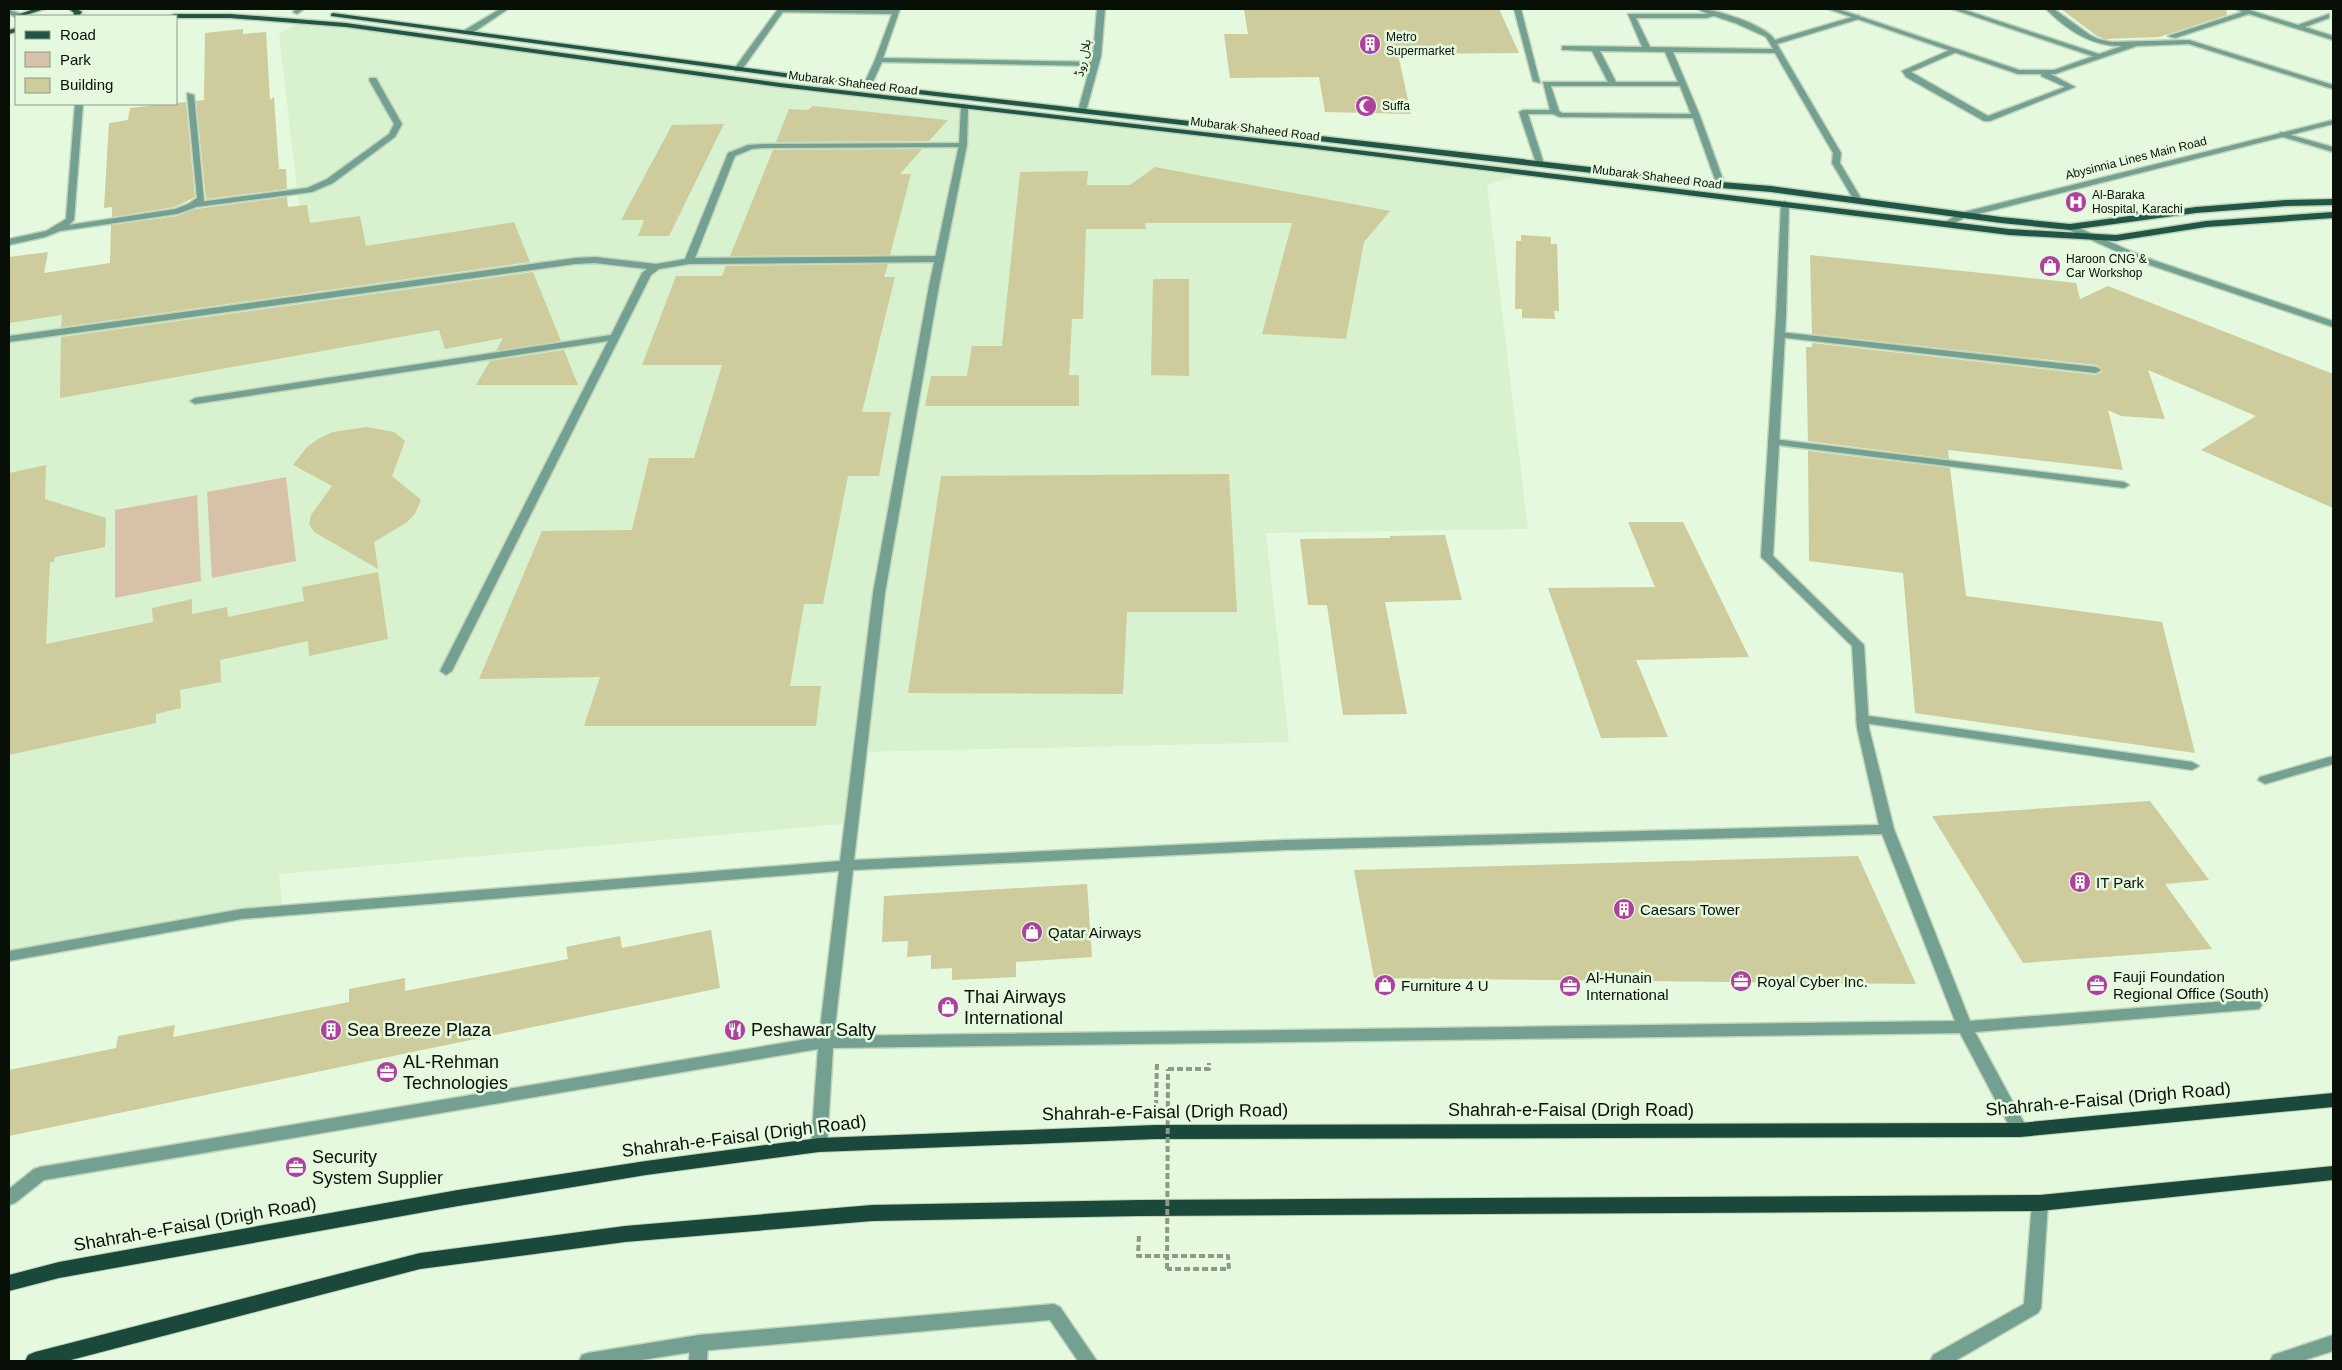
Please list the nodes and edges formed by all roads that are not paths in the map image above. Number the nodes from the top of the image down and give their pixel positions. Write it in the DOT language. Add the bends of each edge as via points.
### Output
graph roads {
  1 [pos="41,9"];
  2 [pos="243,9"];
  3 [pos="504,9"];
  4 [pos="1101,9"];
  5 [pos="1517,9"];
  6 [pos="1701,9"];
  7 [pos="1832,9"];
  8 [pos="1956,9"];
  9 [pos="2050,9"];
  10 [pos="2240,9"];
  11 [pos="299,10"];
  12 [pos="780,10"];
  13 [pos="897,10"];
  14 [pos="2248,12"];
  15 [pos="1716,13"];
  16 [pos="23,15"];
  17 [pos="178,16"];
  18 [pos="2326,16"];
  19 [pos="1856,17"];
  20 [pos="2298,27"];
  21 [pos="468,32"];
  22 [pos="2172,36"];
  23 [pos="2333,38"];
  24 [pos="2137,43"];
  25 [pos="1775,47"];
  26 [pos="1565,48"];
  27 [pos="1595,48"];
  28 [pos="1647,49"];
  29 [pos="1668,49"];
  30 [pos="1955,51"];
  31 [pos="2101,56"];
  32 [pos="879,60"];
  33 [pos="1095,64"];
  34 [pos="738,69"];
  35 [pos="2044,74"];
  36 [pos="373,80"];
  37 [pos="1537,81"];
  38 [pos="1613,84"];
  39 [pos="1683,84"];
  40 [pos="867,86"];
  41 [pos="2333,87"];
  42 [pos="190,95"];
  43 [pos="79,105"];
  44 [pos="964,108"];
  45 [pos="1082,111"];
  46 [pos="1555,112"];
  47 [pos="1696,116"];
  48 [pos="2333,122"];
  49 [pos="2283,134"];
  50 [pos="963,145"];
  51 [pos="2333,150"];
  52 [pos="1540,164"];
  53 [pos="1721,185"];
  54 [pos="1858,200"];
  55 [pos="2333,202"];
  56 [pos="1785,204"];
  57 [pos="191,206"];
  58 [pos="1963,216"];
  59 [pos="2333,216"];
  60 [pos="1946,224"];
  61 [pos="2070,227"];
  62 [pos="61,228"];
  63 [pos="2093,238"];
  64 [pos="9,242"];
  65 [pos="940,259"];
  66 [pos="689,260"];
  67 [pos="656,267"];
  68 [pos="2333,324"];
  69 [pos="1780,335"];
  70 [pos="615,337"];
  71 [pos="9,339"];
  72 [pos="2096,370"];
  73 [pos="194,401"];
  74 [pos="1773,442"];
  75 [pos="2124,485"];
  76 [pos="446,671"];
  77 [pos="1862,719"];
  78 [pos="2333,760"];
  79 [pos="2192,766"];
  80 [pos="2265,780"];
  81 [pos="1887,829"];
  82 [pos="848,865"];
  83 [pos="9,956"];
  84 [pos="2254,1005"];
  85 [pos="1965,1027"];
  86 [pos="826,1042"];
  87 [pos="2333,1100"];
  88 [pos="2020,1130"];
  89 [pos="819,1145"];
  90 [pos="2333,1173"];
  91 [pos="9,1198"];
  92 [pos="2040,1203"];
  93 [pos="9,1283"];
  94 [pos="2333,1342"];
  95 [pos="699,1343"];
  96 [pos="35,1361"];
  97 [pos="588,1361"];
  98 [pos="698,1361"];
  99 [pos="1088,1361"];
  100 [pos="1939,1361"];
  101 [pos="2278,1361"];
  1 -- 16 [label="main road"];
  2 -- 11 [label="main road, Mubarak Shaheed Road"];
  3 -- 21 [label="street"];
  4 -- 33 [label="street, بلال روڈ"];
  5 -- 37 [label="street"];
  6 -- 15 [label="street"];
  7 -- 19 [label="street"];
  8 -- 31 [label="street"];
  9 -- 24 [label="street" via="2087,38 2112,44"];
  10 -- 14 [label="street"];
  11 -- 21 [label="main road, Mubarak Shaheed Road"];
  12 -- 13 [label="street"];
  12 -- 34 [label="street"];
  13 -- 32 [label="street"];
  14 -- 20 [label="street"];
  14 -- 22 [label="street"];
  15 -- 25 [label="street" via="1769,36"];
  15 -- 28 [label="street" via="1706,16 1631,16"];
  17 -- 44 [label="main road, Mubarak Shaheed Road" via="230,16 346,25 780,86"];
  18 -- 20 [label="street"];
  19 -- 25 [label="street"];
  19 -- 30 [label="street"];
  20 -- 23 [label="street"];
  21 -- 34 [label="main road, Mubarak Shaheed Road"];
  24 -- 31 [label="street"];
  24 -- 41 [label="street" via="2171,41 2204,45"];
  25 -- 29 [label="street"];
  25 -- 54 [label="street" via="1837,154 1836,163"];
  26 -- 27 [label="street"];
  27 -- 28 [label="street"];
  27 -- 38 [label="street"];
  28 -- 29 [label="street"];
  29 -- 39 [label="street"];
  30 -- 35 [label="street" via="2018,72"];
  30 -- 35 [label="street" via="1906,72 1987,119 2072,87"];
  31 -- 35 [label="street"];
  32 -- 33 [label="street"];
  32 -- 40 [label="street"];
  33 -- 45 [label="street, بلال روڈ"];
  34 -- 40 [label="main road, Mubarak Shaheed Road"];
  36 -- 57 [label="street" via="398,128 330,181 309,190"];
  38 -- 39 [label="street"];
  38 -- 46 [label="street" via="1546,84"];
  39 -- 47 [label="street"];
  40 -- 45 [label="main road, Mubarak Shaheed Road"];
  42 -- 57 [label="street" via="201,199"];
  43 -- 62 [label="street" via="70,220"];
  44 -- 50 [label="street"];
  44 -- 56 [label="main road, Mubarak Shaheed Road" via="1299,144"];
  45 -- 52 [label="main road, Mubarak Shaheed Road"];
  46 -- 47 [label="street" via="1560,115"];
  46 -- 52 [label="street" via="1523,112"];
  47 -- 53 [label="street"];
  48 -- 49 [label="street, Abysinnia Lines Main Road"];
  49 -- 51 [label="street"];
  49 -- 58 [label="street, Abysinnia Lines Main Road"];
  50 -- 65 [label="street"];
  50 -- 66 [label="street" via="763,146 739,151 731,155"];
  52 -- 53 [label="main road, Mubarak Shaheed Road"];
  53 -- 54 [label="main road, Mubarak Shaheed Road"];
  54 -- 58 [label="main road, Mubarak Shaheed Road"];
  55 -- 61 [label="main road, Mubarak Shaheed Road" via="2196,210"];
  56 -- 60 [label="main road, Mubarak Shaheed Road"];
  56 -- 69 [label="street"];
  57 -- 62 [label="street" via="177,211"];
  58 -- 60 [label="street, Abysinnia Lines Main Road"];
  58 -- 61 [label="main road, Mubarak Shaheed Road"];
  59 -- 63 [label="main road, Mubarak Shaheed Road" via="2206,224 2138,236"];
  60 -- 63 [label="main road, Mubarak Shaheed Road"];
  61 -- 63 [label="street"];
  62 -- 64 [label="street"];
  63 -- 68 [label="street" via="2150,262"];
  65 -- 66 [label="street"];
  65 -- 82 [label="street" via="879,594"];
  66 -- 67 [label="street"];
  67 -- 70 [label="street" via="647,272"];
  67 -- 71 [label="street" via="575,261"];
  69 -- 72 [label="street"];
  69 -- 74 [label="street"];
  70 -- 73 [label="street"];
  70 -- 76 [label="street"];
  74 -- 75 [label="street"];
  74 -- 77 [label="street" via="1766,556 1858,646"];
  77 -- 79 [label="street"];
  77 -- 81 [label="street"];
  78 -- 80 [label="street"];
  81 -- 82 [label="street" via="1285,845"];
  81 -- 85 [label="street"];
  82 -- 83 [label="street" via="242,914"];
  82 -- 86 [label="street"];
  84 -- 85 [label="street"];
  85 -- 86 [label="street"];
  85 -- 88 [label="street"];
  86 -- 89 [label="street"];
  86 -- 91 [label="street" via="40,1174"];
  87 -- 88 [label="highway, Shahrah-e-Faisal (Drigh Road)"];
  88 -- 89 [label="highway, Shahrah-e-Faisal (Drigh Road)" via="1155,1132"];
  89 -- 93 [label="highway, Shahrah-e-Faisal (Drigh Road)" via="458,1198 59,1270"];
  90 -- 92 [label="highway"];
  92 -- 96 [label="highway" via="1140,1208 872,1213 625,1234 420,1261"];
  92 -- 100 [label="street" via="2032,1308"];
  94 -- 101 [label="street"];
  95 -- 97 [label="street"];
  95 -- 98 [label="street"];
  95 -- 99 [label="street" via="1054,1312"];
}
